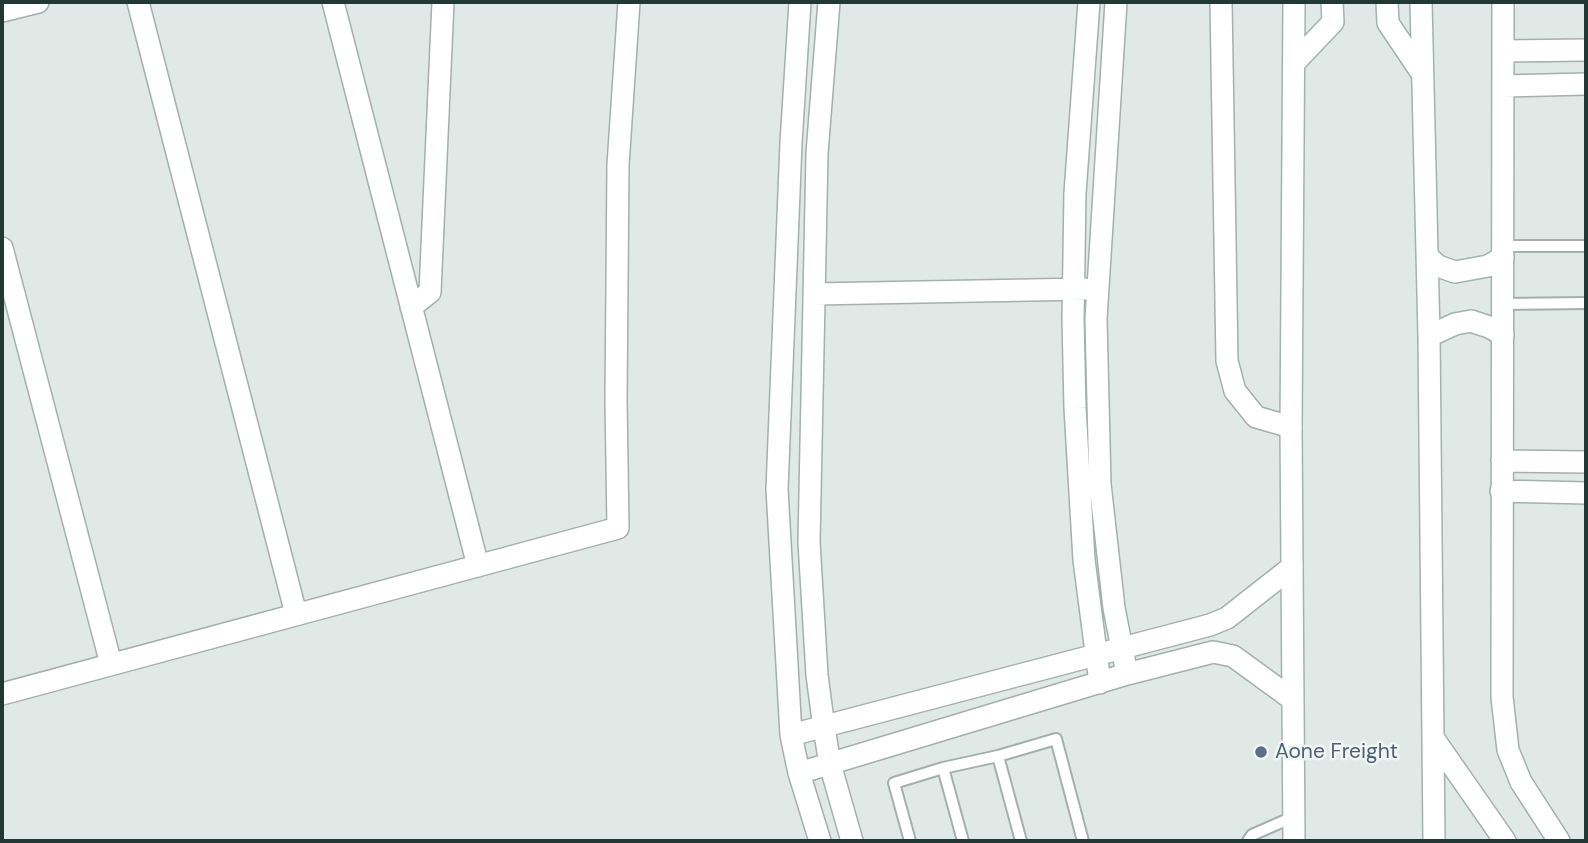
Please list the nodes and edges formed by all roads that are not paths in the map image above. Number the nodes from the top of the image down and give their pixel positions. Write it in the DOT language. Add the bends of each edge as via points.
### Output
graph roads {
  1 [pos="38,2"];
  2 [pos="138,2"];
  3 [pos="333,2"];
  4 [pos="443,2"];
  5 [pos="629,2"];
  6 [pos="800,2"];
  7 [pos="829,2"];
  8 [pos="1089,2"];
  9 [pos="1116,2"];
  10 [pos="1221,2"];
  11 [pos="1294,2"];
  12 [pos="1332,2"];
  13 [pos="1387,2"];
  14 [pos="1421,2"];
  15 [pos="1503,2"];
  16 [pos="2,11"];
  17 [pos="1586,50"];
  18 [pos="1504,51"];
  19 [pos="1294,62"];
  20 [pos="1421,72"];
  21 [pos="1586,84"];
  22 [pos="1504,86"];
  23 [pos="1586,246"];
  24 [pos="2,248"];
  25 [pos="1503,251"];
  26 [pos="1427,256"];
  27 [pos="1073,288"];
  28 [pos="1098,289"];
  29 [pos="814,294"];
  30 [pos="1586,303"];
  31 [pos="1502,304"];
  32 [pos="411,307"];
  33 [pos="1503,335"];
  34 [pos="1429,336"];
  35 [pos="1291,427"];
  36 [pos="1502,461"];
  37 [pos="1586,462"];
  38 [pos="1501,491"];
  39 [pos="1586,494"];
  40 [pos="478,566"];
  41 [pos="1292,567"];
  42 [pos="296,614"];
  43 [pos="1122,647"];
  44 [pos="1095,654"];
  45 [pos="111,664"];
  46 [pos="1127,674"];
  47 [pos="1100,683"];
  48 [pos="2,694"];
  49 [pos="1292,699"];
  50 [pos="824,728"];
  51 [pos="791,735"];
  52 [pos="1434,739"];
  53 [pos="998,756"];
  54 [pos="830,764"];
  55 [pos="943,768"];
  56 [pos="799,773"];
  57 [pos="1293,817"];
  58 [pos="820,841"];
  59 [pos="852,841"];
  60 [pos="910,841"];
  61 [pos="963,841"];
  62 [pos="1021,841"];
  63 [pos="1083,841"];
  64 [pos="1248,841"];
  65 [pos="1294,841"];
  66 [pos="1434,841"];
  67 [pos="1505,841"];
  68 [pos="1559,841"];
  1 -- 16 [label="street"];
  2 -- 42 [label="street"];
  3 -- 32 [label="street"];
  4 -- 32 [label="street" via="430,292"];
  5 -- 40 [label="street" via="618,165 618,528"];
  6 -- 51 [label="street" via="777,489"];
  7 -- 29 [label="street" via="817,153"];
  8 -- 27 [label="street"];
  9 -- 28 [label="street"];
  10 -- 35 [label="street" via="1227,360 1235,391 1256,416"];
  11 -- 19 [label="street"];
  12 -- 19 [label="street" via="1333,22"];
  13 -- 20 [label="street" via="1388,23"];
  14 -- 20 [label="street"];
  15 -- 18 [label="street"];
  17 -- 18 [label="street"];
  18 -- 22 [label="street"];
  19 -- 35 [label="street"];
  20 -- 26 [label="street"];
  21 -- 22 [label="street"];
  22 -- 25 [label="street"];
  23 -- 25 [label="lane"];
  24 -- 45 [label="street"];
  25 -- 26 [label="street" via="1488,266 1455,272"];
  25 -- 31 [label="street"];
  26 -- 34 [label="street"];
  27 -- 28 [label="street"];
  27 -- 29 [label="street"];
  27 -- 44 [label="street" via="1084,561"];
  28 -- 43 [label="street" via="1100,484"];
  29 -- 50 [label="street" via="809,542"];
  30 -- 31 [label="lane"];
  31 -- 33 [label="street"];
  32 -- 40 [label="street"];
  33 -- 34 [label="street" via="1471,321"];
  33 -- 36 [label="street"];
  34 -- 52 [label="street"];
  35 -- 41 [label="street"];
  36 -- 37 [label="street"];
  36 -- 38 [label="street"];
  38 -- 39 [label="street"];
  38 -- 68 [label="street" via="1502,697 1508,750 1521,782"];
  40 -- 42 [label="street"];
  41 -- 43 [label="street" via="1227,618"];
  41 -- 49 [label="street"];
  42 -- 45 [label="street"];
  43 -- 44 [label="street"];
  43 -- 46 [label="street"];
  44 -- 47 [label="street"];
  44 -- 50 [label="street"];
  45 -- 48 [label="street"];
  46 -- 47 [label="street"];
  46 -- 49 [label="street" via="1213,652 1233,656"];
  47 -- 54 [label="street"];
  49 -- 57 [label="street"];
  50 -- 51 [label="street"];
  50 -- 54 [label="street"];
  51 -- 56 [label="street"];
  52 -- 66 [label="street"];
  52 -- 67 [label="street"];
  53 -- 55 [label="lane"];
  53 -- 62 [label="lane"];
  53 -- 63 [label="lane" via="1056,738"];
  54 -- 56 [label="street"];
  54 -- 59 [label="street"];
  55 -- 60 [label="lane" via="894,783"];
  55 -- 61 [label="lane"];
  56 -- 58 [label="street"];
  57 -- 64 [label="lane"];
  57 -- 65 [label="street"];
}
